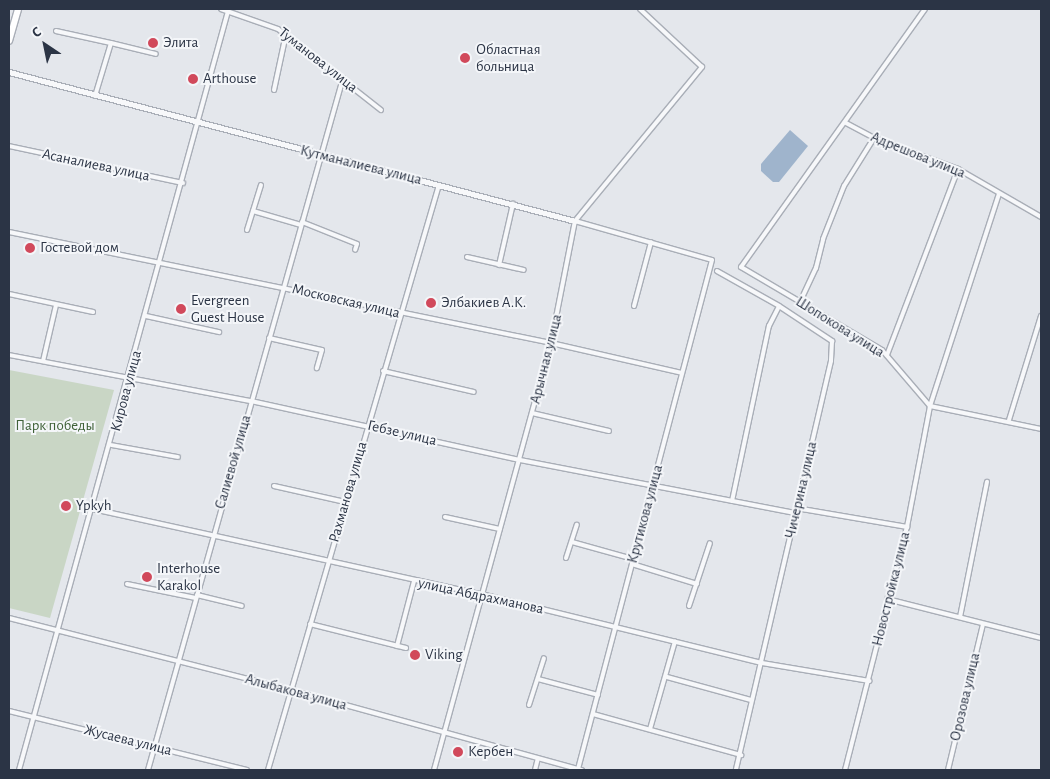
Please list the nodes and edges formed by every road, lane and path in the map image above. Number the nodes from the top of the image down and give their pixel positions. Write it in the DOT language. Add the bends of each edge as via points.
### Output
graph roads {
  1 [pos="18,9"];
  2 [pos="221,9"];
  3 [pos="640,9"];
  4 [pos="925,9"];
  5 [pos="228,10"];
  6 [pos="56,31"];
  7 [pos="286,34"];
  8 [pos="9,41"];
  9 [pos="111,43"];
  10 [pos="156,54"];
  11 [pos="9,72"];
  12 [pos="343,78"];
  13 [pos="274,90"];
  14 [pos="95,96"];
  15 [pos="381,110"];
  16 [pos="846,123"];
  17 [pos="199,124"];
  18 [pos="874,138"];
  19 [pos="9,146"];
  20 [pos="320,154"];
  21 [pos="958,169"];
  22 [pos="183,183"];
  23 [pos="261,185"];
  24 [pos="439,185"];
  25 [pos="999,194"];
  26 [pos="513,204"];
  27 [pos="253,211"];
  28 [pos="1041,217"];
  29 [pos="575,221"];
  30 [pos="301,223"];
  31 [pos="247,230"];
  32 [pos="9,232"];
  33 [pos="651,242"];
  34 [pos="354,250"];
  35 [pos="467,258"];
  36 [pos="712,260"];
  37 [pos="161,264"];
  38 [pos="499,265"];
  39 [pos="524,270"];
  40 [pos="717,271"];
  41 [pos="283,287"];
  42 [pos="9,294"];
  43 [pos="800,302"];
  44 [pos="56,305"];
  45 [pos="634,306"];
  46 [pos="779,306"];
  47 [pos="93,312"];
  48 [pos="400,314"];
  49 [pos="146,316"];
  50 [pos="1041,316"];
  51 [pos="219,332"];
  52 [pos="269,338"];
  53 [pos="552,342"];
  54 [pos="9,355"];
  55 [pos="887,355"];
  56 [pos="43,361"];
  57 [pos="317,368"];
  58 [pos="384,371"];
  59 [pos="682,374"];
  60 [pos="130,377"];
  61 [pos="474,392"];
  62 [pos="251,401"];
  63 [pos="930,406"];
  64 [pos="532,413"];
  65 [pos="1009,420"];
  66 [pos="367,424"];
  67 [pos="1041,429"];
  68 [pos="609,431"];
  69 [pos="111,445"];
  70 [pos="178,457"];
  71 [pos="520,460"];
  72 [pos="986,482"];
  73 [pos="274,486"];
  74 [pos="653,486"];
  75 [pos="732,501"];
  76 [pos="346,502"];
  77 [pos="92,509"];
  78 [pos="796,511"];
  79 [pos="445,517"];
  80 [pos="577,525"];
  81 [pos="907,527"];
  82 [pos="500,529"];
  83 [pos="211,536"];
  84 [pos="572,542"];
  85 [pos="710,543"];
  86 [pos="566,558"];
  87 [pos="328,561"];
  88 [pos="633,562"];
  89 [pos="414,582"];
  90 [pos="127,584"];
  91 [pos="697,584"];
  92 [pos="481,594"];
  93 [pos="196,597"];
  94 [pos="887,599"];
  95 [pos="242,606"];
  96 [pos="688,606"];
  97 [pos="960,617"];
  98 [pos="9,618"];
  99 [pos="310,624"];
  100 [pos="982,624"];
  101 [pos="616,627"];
  102 [pos="60,630"];
  103 [pos="1041,638"];
  104 [pos="676,641"];
  105 [pos="397,646"];
  106 [pos="406,648"];
  107 [pos="544,658"];
  108 [pos="178,661"];
  109 [pos="762,663"];
  110 [pos="667,677"];
  111 [pos="538,679"];
  112 [pos="869,681"];
  113 [pos="291,690"];
  114 [pos="598,695"];
  115 [pos="752,700"];
  116 [pos="529,705"];
  117 [pos="9,711"];
  118 [pos="593,714"];
  119 [pos="34,717"];
  120 [pos="650,729"];
  121 [pos="443,732"];
  122 [pos="154,747"];
  123 [pos="741,755"];
  124 [pos="538,758"];
  125 [pos="19,770"];
  126 [pos="148,770"];
  127 [pos="246,770"];
  128 [pos="268,770"];
  129 [pos="434,770"];
  130 [pos="535,770"];
  131 [pos="580,770"];
  132 [pos="736,770"];
  133 [pos="845,770"];
  134 [pos="948,770"];
  1 -- 8 [label="main road"];
  2 -- 5 [label="street, Туманова улица"];
  3 -- 29 [label="street, Арычная улица" via="702,67"];
  4 -- 16 [label="street"];
  5 -- 7 [label="street, Туманова улица"];
  5 -- 17 [label="street, Кирова улица"];
  6 -- 9 [label="street"];
  7 -- 12 [label="street, Туманова улица"];
  7 -- 13 [label="street"];
  9 -- 10 [label="street"];
  9 -- 14 [label="street"];
  11 -- 14 [label="street, Кутманалиева улица"];
  12 -- 15 [label="street, Туманова улица"];
  12 -- 20 [label="street, Салиевой улица"];
  14 -- 17 [label="street, Кутманалиева улица"];
  16 -- 18 [label="street, Адрешова улица"];
  16 -- 43 [label="street, Шопокова улица" via="741,267"];
  17 -- 20 [label="street, Кутманалиева улица"];
  17 -- 22 [label="street, Кирова улица"];
  18 -- 21 [label="street, Адрешова улица"];
  18 -- 43 [label="street" via="844,186 823,239 816,268"];
  19 -- 22 [label="street, Асаналиева улица"];
  20 -- 24 [label="street, Кутманалиева улица"];
  20 -- 30 [label="street, Салиевой улица"];
  21 -- 25 [label="street, Адрешова улица"];
  21 -- 55 [label="street"];
  22 -- 37 [label="street, Кирова улица"];
  23 -- 27 [label="street"];
  24 -- 26 [label="street, Кутманалиева улица"];
  24 -- 48 [label="street, Рахманова улица"];
  25 -- 28 [label="street, Адрешова улица"];
  25 -- 63 [label="street, Новостройка улица"];
  26 -- 29 [label="street, Кутманалиева улица"];
  26 -- 38 [label="street"];
  27 -- 30 [label="street"];
  27 -- 31 [label="street"];
  29 -- 33 [label="street, Кутманалиева улица"];
  29 -- 53 [label="street, Арычная улица"];
  30 -- 34 [label="street" via="358,244"];
  30 -- 41 [label="street, Салиевой улица"];
  32 -- 37 [label="street, Московская улица"];
  33 -- 36 [label="street, Кутманалиева улица"];
  33 -- 45 [label="street"];
  35 -- 38 [label="street"];
  36 -- 59 [label="street, Крутикова улица"];
  37 -- 41 [label="street, Московская улица"];
  37 -- 49 [label="street, Кирова улица"];
  38 -- 39 [label="street"];
  40 -- 46 [label="street, Чичерина улица"];
  41 -- 48 [label="street, Московская улица"];
  41 -- 52 [label="street, Салиевой улица"];
  42 -- 44 [label="street"];
  43 -- 55 [label="street, Шопокова улица"];
  44 -- 47 [label="street"];
  44 -- 56 [label="street"];
  46 -- 75 [label="street" via="769,326"];
  46 -- 78 [label="street, Чичерина улица" via="832,341 831,361"];
  48 -- 53 [label="street, Московская улица"];
  48 -- 58 [label="street, Рахманова улица"];
  49 -- 51 [label="street"];
  49 -- 60 [label="street, Кирова улица"];
  50 -- 65 [label="street"];
  52 -- 57 [label="street" via="322,350"];
  52 -- 62 [label="street, Салиевой улица"];
  53 -- 59 [label="street, Московская улица"];
  53 -- 64 [label="street, Арычная улица"];
  54 -- 56 [label="street, Гебзе улица"];
  55 -- 63 [label="street, Шопокова улица"];
  56 -- 60 [label="street, Гебзе улица"];
  58 -- 61 [label="street"];
  58 -- 66 [label="street, Рахманова улица"];
  59 -- 74 [label="street, Крутикова улица"];
  60 -- 62 [label="street, Гебзе улица"];
  60 -- 69 [label="street, Кирова улица"];
  62 -- 66 [label="street, Гебзе улица"];
  62 -- 83 [label="street, Салиевой улица"];
  63 -- 65 [label="street"];
  63 -- 81 [label="street, Новостройка улица"];
  64 -- 68 [label="street"];
  64 -- 71 [label="street, Арычная улица"];
  65 -- 67 [label="street"];
  66 -- 71 [label="street, Гебзе улица"];
  66 -- 76 [label="street, Рахманова улица"];
  69 -- 70 [label="street"];
  69 -- 77 [label="street, Кирова улица"];
  71 -- 74 [label="street, Гебзе улица"];
  71 -- 82 [label="street, Арычная улица"];
  72 -- 97 [label="street"];
  73 -- 76 [label="street"];
  74 -- 75 [label="street, Гебзе улица"];
  74 -- 88 [label="street, Крутикова улица"];
  75 -- 78 [label="street, Гебзе улица"];
  76 -- 87 [label="street, Рахманова улица"];
  77 -- 83 [label="street, улица Абдрахманова"];
  77 -- 102 [label="street, Кирова улица"];
  78 -- 81 [label="street, Гебзе улица"];
  78 -- 109 [label="street, Чичерина улица"];
  79 -- 82 [label="street"];
  80 -- 84 [label="street"];
  81 -- 94 [label="street, Новостройка улица"];
  82 -- 92 [label="street, Арычная улица"];
  83 -- 87 [label="street, улица Абдрахманова"];
  83 -- 93 [label="street, Салиевой улица"];
  84 -- 86 [label="street"];
  84 -- 88 [label="street"];
  85 -- 91 [label="street"];
  87 -- 89 [label="street, улица Абдрахманова"];
  87 -- 99 [label="street, Рахманова улица"];
  88 -- 91 [label="street"];
  88 -- 101 [label="street, Крутикова улица"];
  89 -- 92 [label="street, улица Абдрахманова"];
  89 -- 105 [label="street"];
  90 -- 93 [label="street"];
  91 -- 96 [label="street"];
  92 -- 101 [label="street, улица Абдрахманова"];
  92 -- 121 [label="street, Арычная улица"];
  93 -- 95 [label="street"];
  93 -- 108 [label="street, Салиевой улица"];
  94 -- 97 [label="street"];
  94 -- 112 [label="street, Новостройка улица"];
  97 -- 100 [label="street"];
  98 -- 102 [label="street, Алыбакова улица"];
  99 -- 105 [label="street"];
  99 -- 113 [label="street, Рахманова улица"];
  100 -- 103 [label="street"];
  100 -- 134 [label="street, Орозова улица"];
  101 -- 104 [label="street, улица Абдрахманова"];
  101 -- 114 [label="street, Крутикова улица"];
  102 -- 108 [label="street, Алыбакова улица"];
  102 -- 119 [label="street, Кирова улица"];
  104 -- 109 [label="street, улица Абдрахманова"];
  104 -- 110 [label="street"];
  105 -- 106 [label="street"];
  107 -- 111 [label="street"];
  108 -- 113 [label="street, Алыбакова улица"];
  108 -- 122 [label="street, Салиевой улица"];
  109 -- 112 [label="street, улица Абдрахманова"];
  109 -- 115 [label="street, Чичерина улица"];
  110 -- 115 [label="street"];
  110 -- 120 [label="street"];
  111 -- 114 [label="street"];
  111 -- 116 [label="street"];
  112 -- 133 [label="street, Новостройка улица"];
  113 -- 121 [label="street, Алыбакова улица"];
  113 -- 128 [label="street, Рахманова улица"];
  114 -- 118 [label="street, Крутикова улица"];
  115 -- 123 [label="street, Чичерина улица"];
  117 -- 119 [label="street, Жусаева улица"];
  118 -- 120 [label="street"];
  118 -- 131 [label="street, Крутикова улица"];
  119 -- 122 [label="street, Жусаева улица"];
  119 -- 125 [label="street, Кирова улица"];
  120 -- 123 [label="street"];
  121 -- 124 [label="street, Алыбакова улица"];
  121 -- 129 [label="street, Арычная улица"];
  122 -- 126 [label="street, Салиевой улица"];
  122 -- 127 [label="street, Жусаева улица"];
  123 -- 132 [label="street, Чичерина улица"];
  124 -- 130 [label="street"];
  124 -- 131 [label="street, Алыбакова улица"];
}
